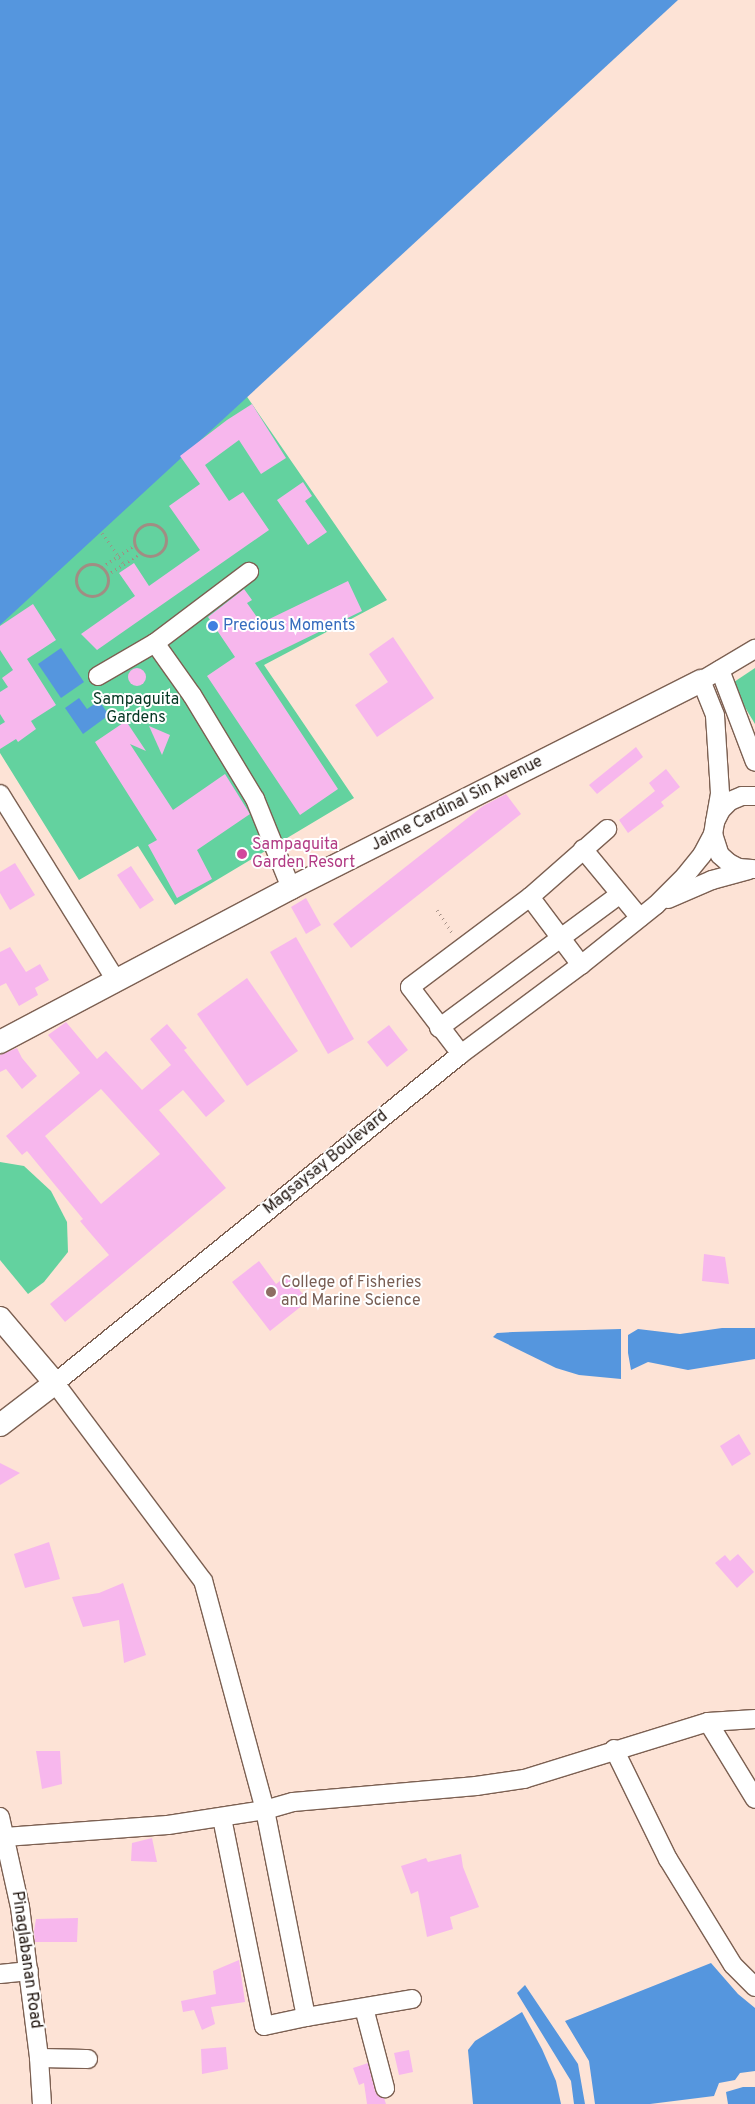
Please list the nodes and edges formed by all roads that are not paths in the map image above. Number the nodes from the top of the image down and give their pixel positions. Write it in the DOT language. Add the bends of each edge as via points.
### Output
graph roads {
  1 [pos="248,572"];
  2 [pos="155,642"];
  3 [pos="755,649"];
  4 [pos="98,676"];
  5 [pos="711,676"];
  6 [pos="755,762"];
  7 [pos="0,794"];
  8 [pos="755,796"];
  9 [pos="714,828"];
  10 [pos="607,829"];
  11 [pos="583,849"];
  12 [pos="752,870"];
  13 [pos="291,888"];
  14 [pos="620,894"];
  15 [pos="530,897"];
  16 [pos="656,905"];
  17 [pos="640,918"];
  18 [pos="560,937"];
  19 [pos="581,965"];
  20 [pos="116,980"];
  21 [pos="439,1028"];
  22 [pos="0,1042"];
  23 [pos="461,1054"];
  24 [pos="0,1318"];
  25 [pos="55,1383"];
  26 [pos="0,1425"];
  27 [pos="755,1719"];
  28 [pos="708,1722"];
  29 [pos="614,1749"];
  30 [pos="755,1799"];
  31 [pos="265,1810"];
  32 [pos="0,1817"];
  33 [pos="222,1818"];
  34 [pos="5,1837"];
  35 [pos="29,1971"];
  36 [pos="0,1974"];
  37 [pos="755,1987"];
  38 [pos="412,2000"];
  39 [pos="364,2008"];
  40 [pos="306,2017"];
  41 [pos="39,2058"];
  42 [pos="88,2059"];
  43 [pos="385,2088"];
  44 [pos="42,2104"];
  1 -- 2 [label="street"];
  2 -- 4 [label="street"];
  2 -- 13 [label="street" via="192,695 254,799"];
  3 -- 5 [label="street, Jaime Cardinal Sin Avenue"];
  5 -- 6 [label="street"];
  5 -- 9 [label="street, Magsaysay Boulevard" via="720,794"];
  5 -- 13 [label="main road, Jaime Cardinal Sin Avenue"];
  7 -- 20 [label="street"];
  8 -- 9 [label="street" via="742,796 730,801 721,810"];
  9 -- 12 [label="street" via="720,855 734,866"];
  9 -- 16 [label="street, Magsaysay Boulevard" via="702,855"];
  10 -- 11 [label="street"];
  11 -- 14 [label="street"];
  11 -- 15 [label="street"];
  12 -- 16 [label="street, Magsaysay Boulevard" via="712,880"];
  13 -- 20 [label="main road, Jaime Cardinal Sin Avenue"];
  14 -- 17 [label="street"];
  14 -- 18 [label="street"];
  15 -- 18 [label="street"];
  15 -- 21 [label="street" via="410,988"];
  16 -- 17 [label="street, Magsaysay Boulevard"];
  17 -- 19 [label="street, Magsaysay Boulevard"];
  18 -- 19 [label="street"];
  18 -- 21 [label="street"];
  19 -- 23 [label="street, Magsaysay Boulevard"];
  20 -- 22 [label="main road, Jaime Cardinal Sin Avenue"];
  21 -- 23 [label="street"];
  23 -- 25 [label="street, Magsaysay Boulevard"];
  24 -- 25 [label="main road"];
  25 -- 26 [label="main road, Magsaysay Boulevard"];
  25 -- 31 [label="street" via="203,1582"];
  27 -- 28 [label="street"];
  28 -- 29 [label="street"];
  28 -- 30 [label="street"];
  29 -- 31 [label="street" via="524,1779 293,1802"];
  29 -- 37 [label="street" via="668,1859 733,1965"];
  31 -- 33 [label="street"];
  31 -- 40 [label="street"];
  32 -- 34 [label="street, Pinaglabanan Road"];
  33 -- 34 [label="street"];
  33 -- 40 [label="street" via="264,2026"];
  34 -- 35 [label="street, Pinaglabanan Road"];
  35 -- 36 [label="street"];
  35 -- 41 [label="street, Pinaglabanan Road"];
  38 -- 39 [label="street"];
  39 -- 40 [label="street"];
  39 -- 43 [label="street"];
  41 -- 42 [label="street"];
  41 -- 44 [label="street, Pinaglabanan Road"];
}
